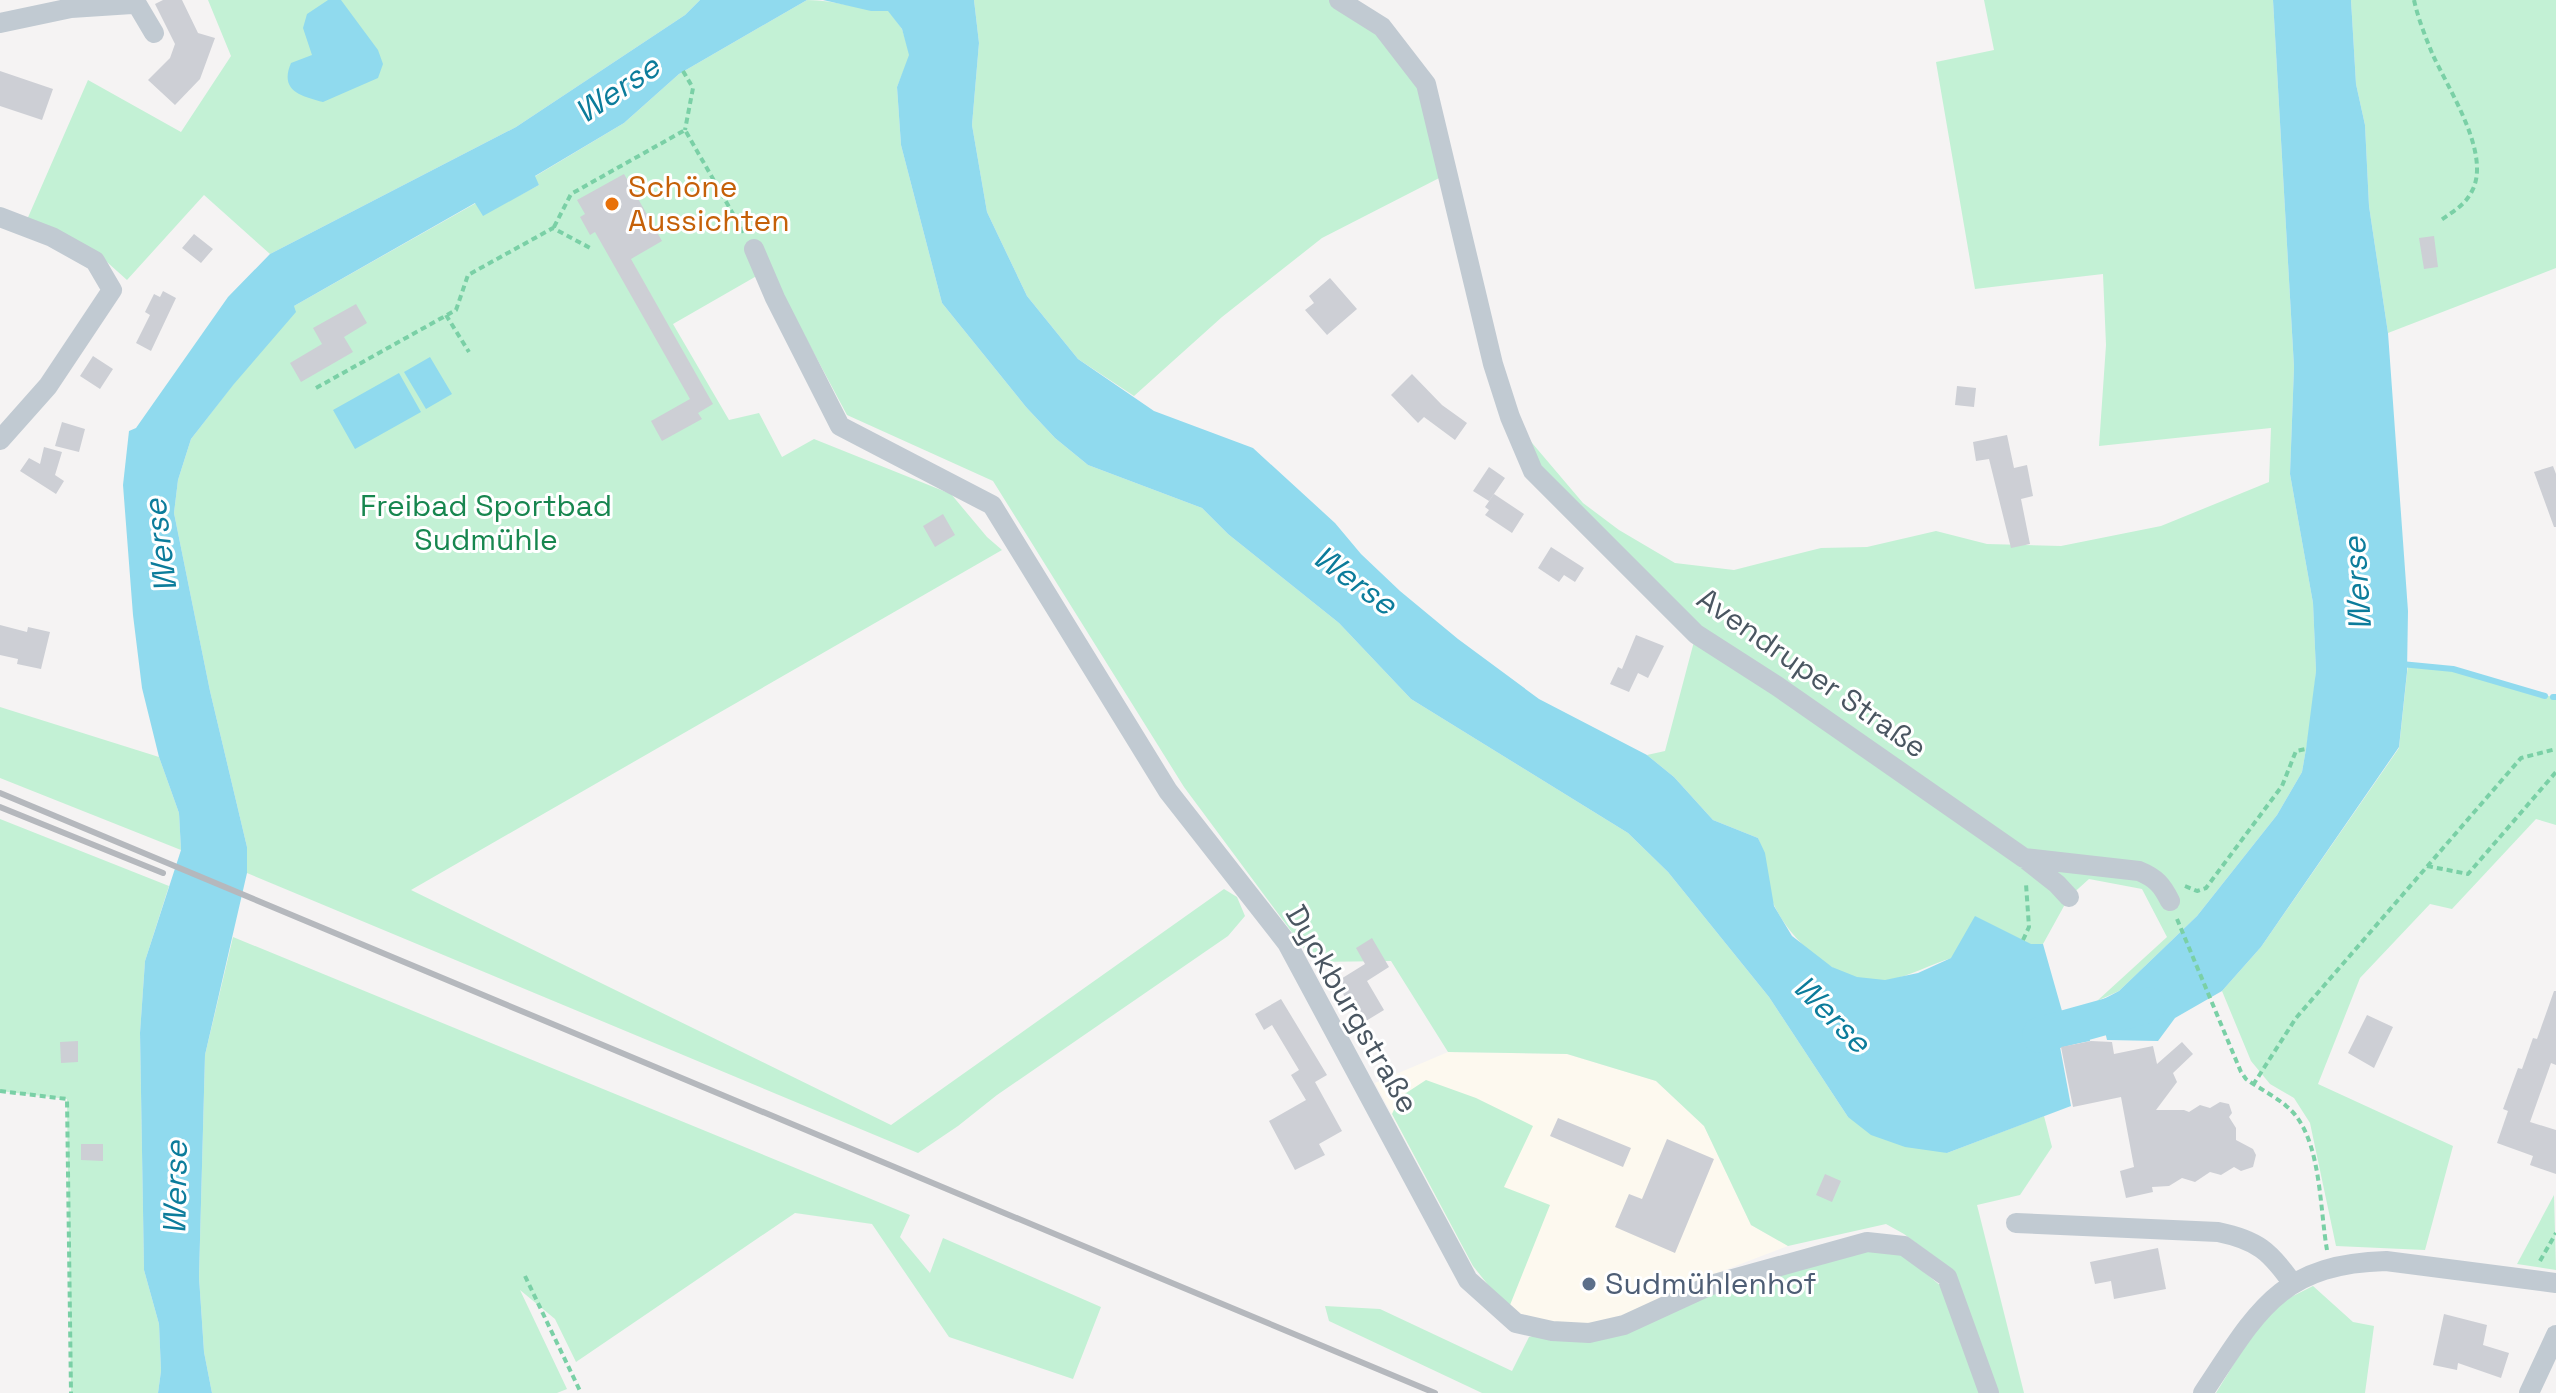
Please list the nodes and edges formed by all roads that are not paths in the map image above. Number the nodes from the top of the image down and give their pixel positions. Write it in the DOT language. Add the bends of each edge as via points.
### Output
graph roads {
  1 [pos="1339,0"];
  2 [pos="0,23"];
  3 [pos="154,33"];
  4 [pos="0,217"];
  5 [pos="754,249"];
  6 [pos="0,440"];
  7 [pos="2024,858"];
  8 [pos="2069,897"];
  9 [pos="2170,901"];
  10 [pos="2016,1223"];
  11 [pos="2556,1283"];
  12 [pos="2293,1284"];
  13 [pos="2556,1335"];
  14 [pos="1989,1393"];
  15 [pos="2203,1393"];
  16 [pos="2529,1393"];
  1 -- 7 [label="street, Avendruper Straße" via="1382,27 1426,84 1493,364 1533,471 1696,634"];
  2 -- 3 [label="street" via="71,8 132,4"];
  4 -- 6 [label="street" via="95,261 112,290 48,386"];
  5 -- 14 [label="street, Dyckburgstraße" via="840,426 992,505 1168,791 1287,943 1468,1280 1516,1323 1589,1333 1624,1325 1725,1281 1867,1242 1904,1246 1947,1277"];
  7 -- 8 [label="street"];
  7 -- 9 [label="street, Avendruper Straße" via="2139,871 2154,877"];
  10 -- 12 [label="street" via="2218,1232 2245,1238 2277,1260"];
  11 -- 12 [label="street" via="2386,1261 2332,1267"];
  12 -- 15 [label="street" via="2247,1326"];
  13 -- 16 [label="street"];
}
